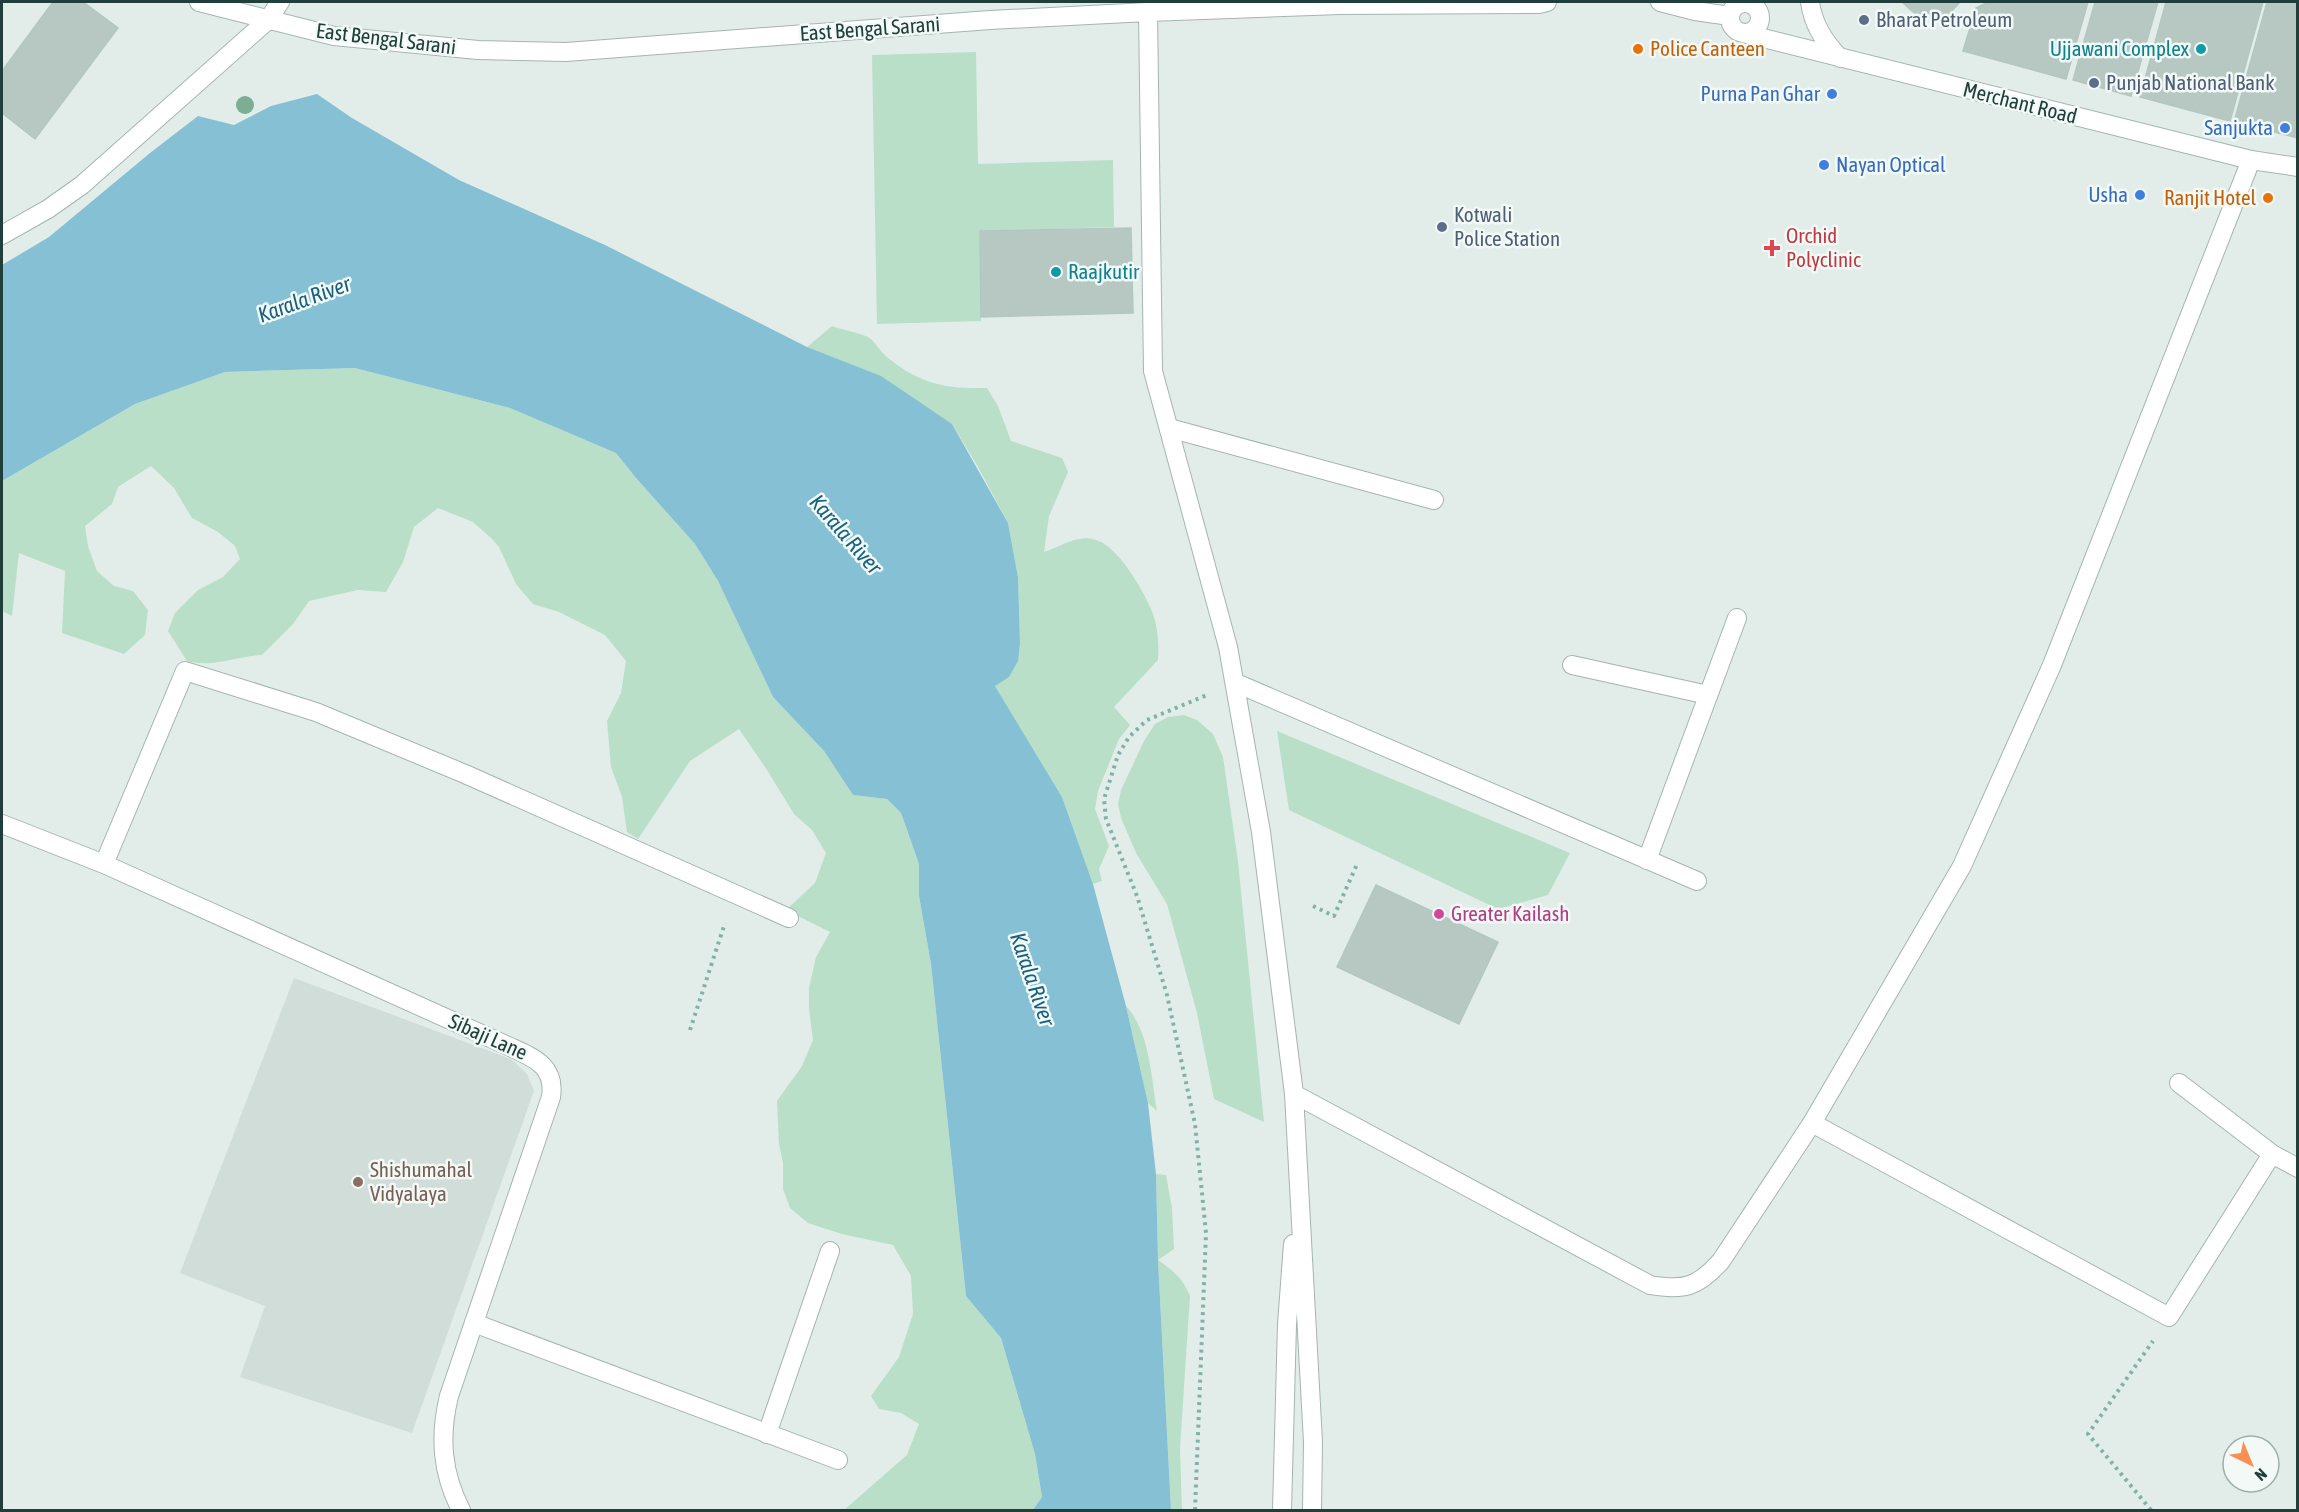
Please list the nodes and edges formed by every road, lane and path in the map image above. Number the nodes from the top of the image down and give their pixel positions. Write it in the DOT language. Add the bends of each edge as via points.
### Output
graph roads {
  1 [pos="199,2"];
  2 [pos="280,2"];
  3 [pos="1547,2"];
  4 [pos="1660,2"];
  5 [pos="1810,2"];
  6 [pos="1760,5"];
  7 [pos="1148,12"];
  8 [pos="1730,16"];
  9 [pos="268,20"];
  10 [pos="1743,33"];
  11 [pos="1840,58"];
  12 [pos="2251,160"];
  13 [pos="2298,167"];
  14 [pos="2,235"];
  15 [pos="1169,428"];
  16 [pos="1434,500"];
  17 [pos="1737,618"];
  18 [pos="1572,665"];
  19 [pos="1236,683"];
  20 [pos="1708,695"];
  21 [pos="2,824"];
  22 [pos="1647,860"];
  23 [pos="1358,862"];
  24 [pos="104,864"];
  25 [pos="1697,881"];
  26 [pos="735,894"];
  27 [pos="1313,906"];
  28 [pos="789,918"];
  29 [pos="690,1030"];
  30 [pos="2179,1083"];
  31 [pos="1294,1094"];
  32 [pos="1812,1123"];
  33 [pos="2272,1154"];
  34 [pos="2298,1168"];
  35 [pos="1298,1188"];
  36 [pos="830,1251"];
  37 [pos="2169,1317"];
  38 [pos="474,1323"];
  39 [pos="767,1434"];
  40 [pos="838,1460"];
  41 [pos="461,1510"];
  42 [pos="1195,1510"];
  43 [pos="1282,1510"];
  44 [pos="1312,1510"];
  45 [pos="2151,1510"];
  1 -- 9 [label="street, East Bengal Sarani"];
  2 -- 9 [label="street"];
  3 -- 7 [label="street, East Bengal Sarani"];
  4 -- 8 [label="street"];
  5 -- 11 [label="street" via="1817,29"];
  6 -- 8 [label="street" via="1743,3"];
  6 -- 10 [label="street" via="1756,27"];
  7 -- 9 [label="street, East Bengal Sarani" via="566,51 478,50 334,36"];
  7 -- 15 [label="street" via="1153,371"];
  8 -- 10 [label="street" via="1731,26"];
  9 -- 14 [label="street" via="82,184"];
  10 -- 11 [label="street, Merchant Road"];
  11 -- 12 [label="street, Merchant Road"];
  12 -- 13 [label="street, Merchant Road"];
  12 -- 32 [label="street" via="2056,656 1962,866"];
  15 -- 16 [label="street"];
  15 -- 19 [label="street"];
  17 -- 20 [label="street"];
  18 -- 20 [label="street"];
  19 -- 22 [label="street"];
  19 -- 31 [label="street" via="1261,832"];
  19 -- 42 [label="path" via="1147,720 1129,736 1118,755 1104,799 1106,819 1137,896 1167,995 1195,1124 1206,1233"];
  20 -- 22 [label="street"];
  21 -- 24 [label="street, Sibaji Lane"];
  22 -- 25 [label="street"];
  23 -- 27 [label="path" via="1334,916"];
  24 -- 26 [label="street" via="184,671 316,712"];
  24 -- 38 [label="street, Sibaji Lane" via="508,1046 544,1067 550,1077 551,1097"];
  26 -- 28 [label="street"];
  26 -- 29 [label="path"];
  30 -- 33 [label="street"];
  31 -- 32 [label="street" via="1650,1284 1671,1288 1689,1286 1706,1278 1721,1262"];
  31 -- 35 [label="street"];
  32 -- 37 [label="street"];
  33 -- 34 [label="street"];
  33 -- 37 [label="street"];
  35 -- 43 [label="street" via="1287,1324"];
  35 -- 44 [label="street" via="1313,1442"];
  36 -- 39 [label="street"];
  37 -- 45 [label="path" via="2088,1434"];
  38 -- 39 [label="street"];
  38 -- 41 [label="street, Sibaji Lane" via="443,1420 445,1468"];
  39 -- 40 [label="street"];
}
